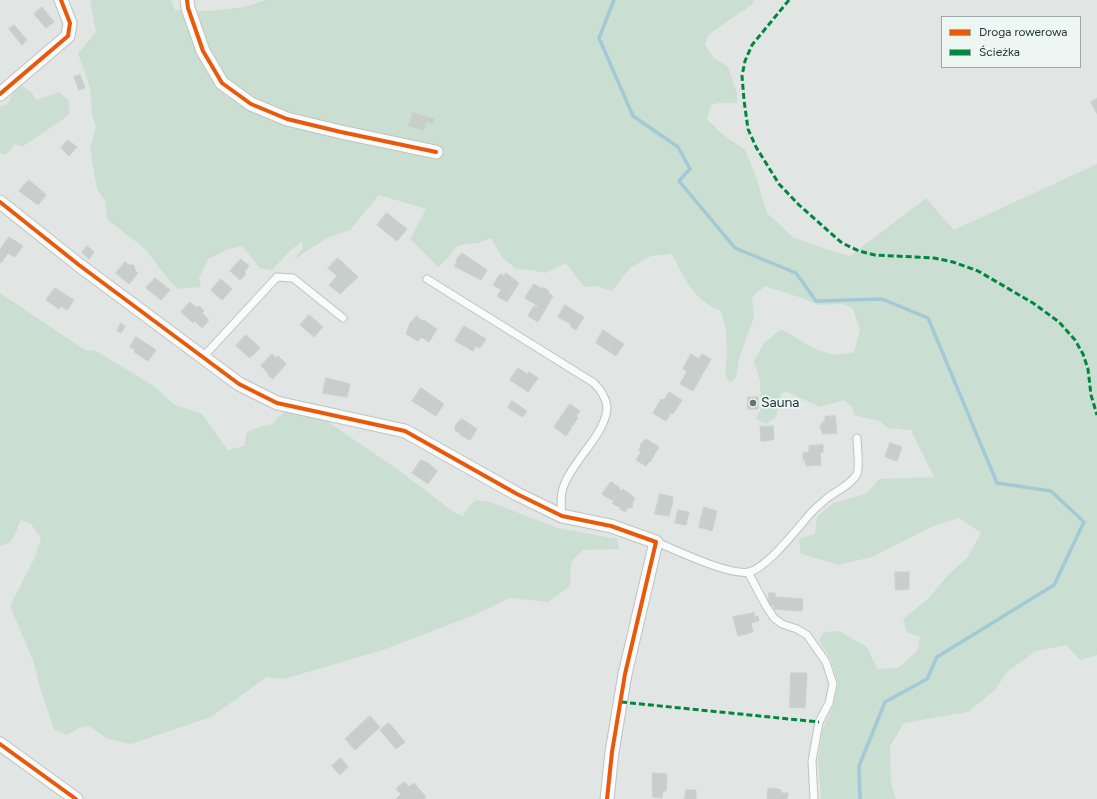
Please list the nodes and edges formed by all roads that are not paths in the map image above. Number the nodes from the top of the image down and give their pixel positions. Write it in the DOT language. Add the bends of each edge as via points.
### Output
graph roads {
  1 [pos="61,0"];
  2 [pos="187,0"];
  3 [pos="0,94"];
  4 [pos="436,152"];
  5 [pos="0,202"];
  6 [pos="427,279"];
  7 [pos="343,318"];
  8 [pos="204,357"];
  9 [pos="857,438"];
  10 [pos="562,516"];
  11 [pos="656,542"];
  12 [pos="748,572"];
  13 [pos="0,744"];
  14 [pos="76,799"];
  15 [pos="607,799"];
  16 [pos="814,799"];
  1 -- 3 [label="street" via="70,23 68,36"];
  2 -- 4 [label="street" via="203,51 222,82 251,104 287,119"];
  5 -- 8 [label="street" via="79,265"];
  6 -- 10 [label="lane" via="594,383 605,398 607,407 598,432 573,467 563,488"];
  7 -- 8 [label="lane" via="293,278 277,277"];
  8 -- 10 [label="street" via="239,384 277,403 405,431 517,494"];
  9 -- 12 [label="lane" via="858,473 852,481 812,512 767,560"];
  10 -- 11 [label="street" via="611,526"];
  11 -- 12 [label="lane" via="718,567"];
  11 -- 15 [label="street" via="625,674"];
  12 -- 16 [label="lane" via="774,618 807,635 826,662 833,684 829,702 819,722 812,761"];
  13 -- 14 [label="street"];
}
